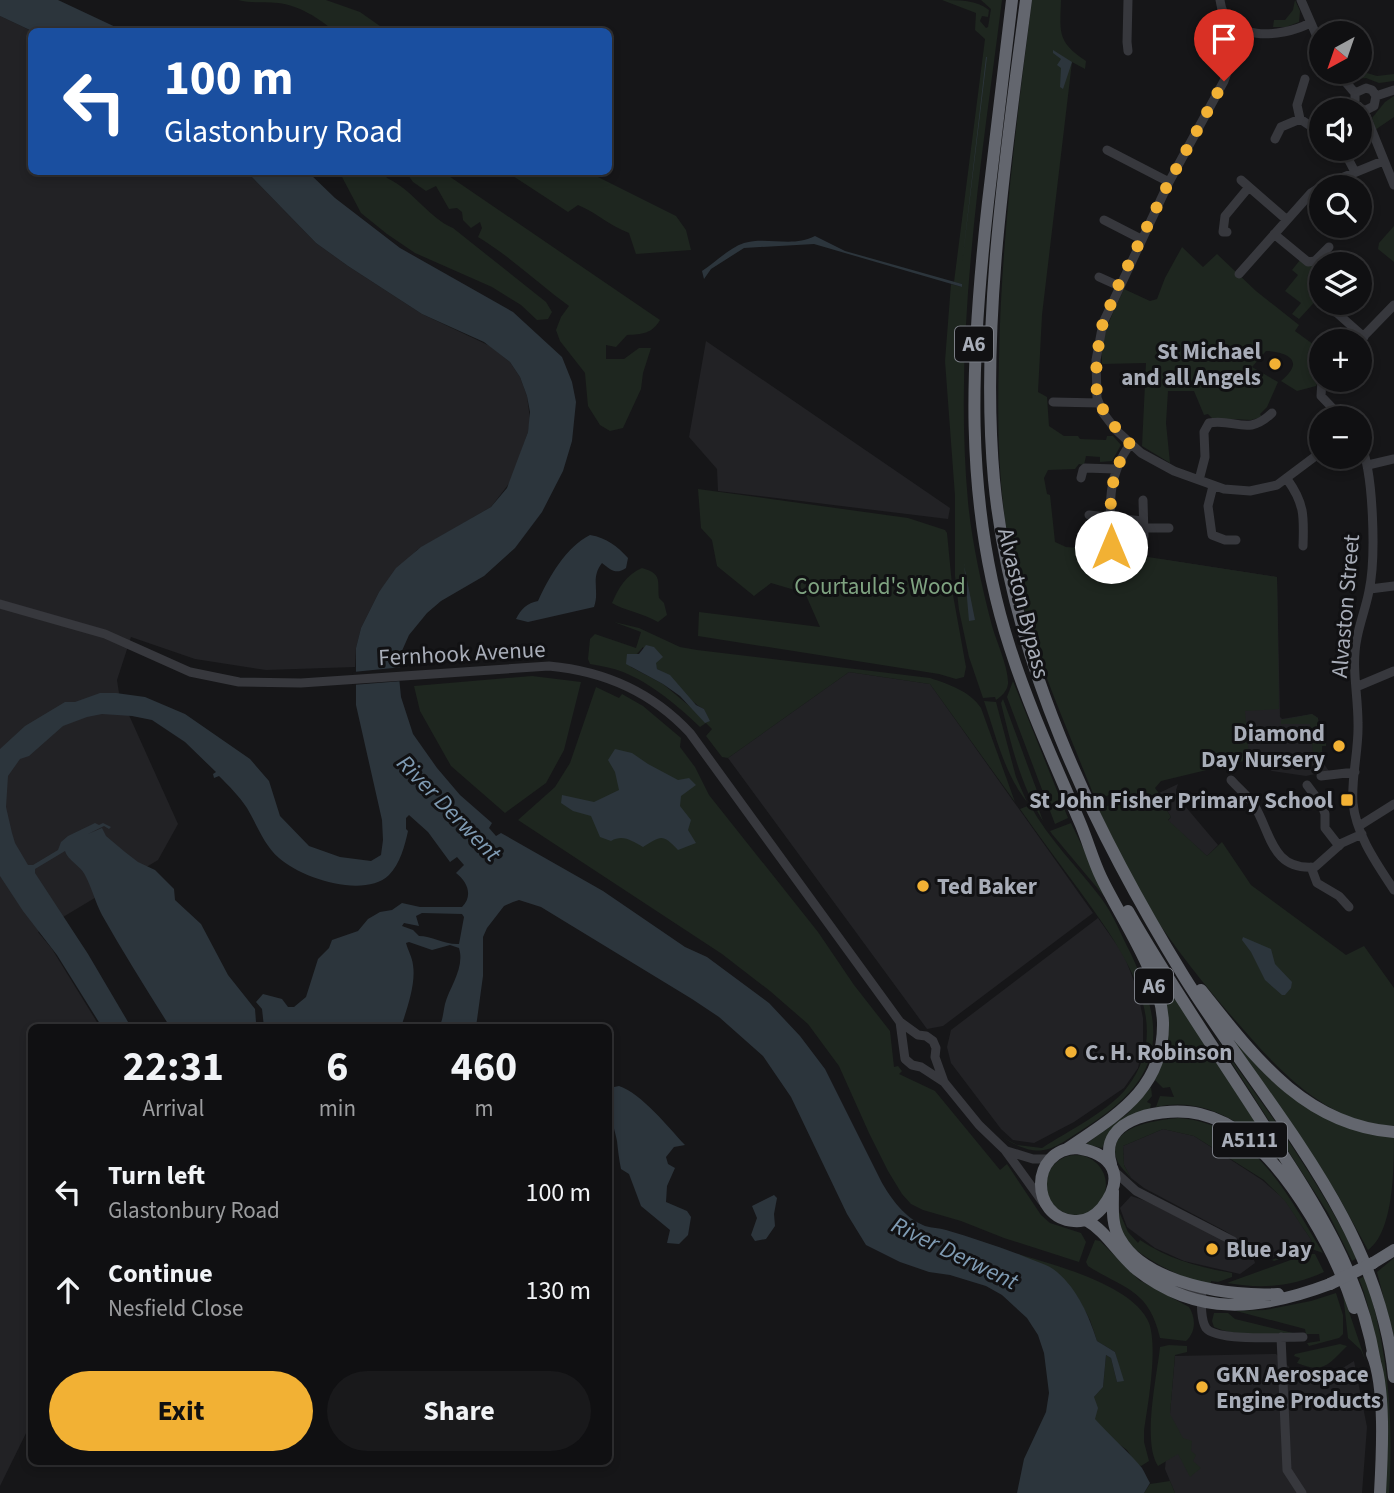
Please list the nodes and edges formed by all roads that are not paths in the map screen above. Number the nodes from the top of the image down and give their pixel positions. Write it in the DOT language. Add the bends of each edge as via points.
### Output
graph roads {
  1 [pos="1012,0"];
  2 [pos="1026,0"];
  3 [pos="1128,0"];
  4 [pos="1220,0"];
  5 [pos="1301,0"];
  6 [pos="1309,21"];
  7 [pos="1309,23"];
  8 [pos="1242,30"];
  9 [pos="1128,51"];
  10 [pos="1304,79"];
  11 [pos="1347,84"];
  12 [pos="1394,90"];
  13 [pos="1355,93"];
  14 [pos="1376,96"];
  15 [pos="1355,98"];
  16 [pos="1372,107"];
  17 [pos="1300,119"];
  18 [pos="1309,125"];
  19 [pos="1372,132"];
  20 [pos="1275,139"];
  21 [pos="1107,150"];
  22 [pos="1349,161"];
  23 [pos="1383,161"];
  24 [pos="1355,172"];
  25 [pos="1241,180"];
  26 [pos="1393,180"];
  27 [pos="1169,182"];
  28 [pos="1249,187"];
  29 [pos="1104,220"];
  30 [pos="1287,220"];
  31 [pos="1227,232"];
  32 [pos="1274,234"];
  33 [pos="1141,239"];
  34 [pos="1329,247"];
  35 [pos="1239,274"];
  36 [pos="1100,277"];
  37 [pos="1118,286"];
  38 [pos="1394,305"];
  39 [pos="1342,315"];
  40 [pos="1354,329"];
  41 [pos="1371,329"];
  42 [pos="1053,402"];
  43 [pos="1099,403"];
  44 [pos="1272,413"];
  45 [pos="1130,444"];
  46 [pos="1394,460"];
  47 [pos="1309,462"];
  48 [pos="1372,464"];
  49 [pos="1115,469"];
  50 [pos="1368,469"];
  51 [pos="1081,478"];
  52 [pos="1287,479"];
  53 [pos="1199,480"];
  54 [pos="1213,486"];
  55 [pos="1143,500"];
  56 [pos="1088,515"];
  57 [pos="1106,517"];
  58 [pos="1143,524"];
  59 [pos="1170,528"];
  60 [pos="1236,540"];
  61 [pos="1303,546"];
  62 [pos="1111,547"];
  63 [pos="1141,553"];
  64 [pos="1394,586"];
  65 [pos="1370,589"];
  66 [pos="0,604"];
  67 [pos="1394,671"];
  68 [pos="1356,687"];
  69 [pos="1355,772"];
  70 [pos="1321,776"];
  71 [pos="1231,780"];
  72 [pos="1307,785"];
  73 [pos="1317,798"];
  74 [pos="1394,804"];
  75 [pos="1306,805"];
  76 [pos="1360,830"];
  77 [pos="1088,841"];
  78 [pos="1339,846"];
  79 [pos="1311,867"];
  80 [pos="1394,890"];
  81 [pos="1349,907"];
  82 [pos="1163,943"];
  83 [pos="900,1022"];
  84 [pos="918,1035"];
  85 [pos="904,1044"];
  86 [pos="935,1058"];
  87 [pos="921,1067"];
  88 [pos="944,1082"];
  89 [pos="1394,1132"];
  90 [pos="1067,1149"];
  91 [pos="1005,1150"];
  92 [pos="1050,1159"];
  93 [pos="1112,1167"];
  94 [pos="1113,1190"];
  95 [pos="1136,1191"];
  96 [pos="1048,1207"];
  97 [pos="1086,1220"];
  98 [pos="1233,1241"];
  99 [pos="1393,1249"];
  100 [pos="1156,1270"];
  101 [pos="1308,1291"];
  102 [pos="1202,1301"];
  103 [pos="1281,1337"];
  104 [pos="1303,1337"];
  105 [pos="1375,1362"];
  106 [pos="1394,1377"];
  107 [pos="1302,1493"];
  108 [pos="1380,1493"];
  1 -- 77 [label="highway, Alvaston Bypass / A6" via="976,316 976,477 988,564 1009,645"];
  2 -- 82 [label="highway, Alvaston Bypass / A6" via="993,318 991,405 998,507 1015,599 1040,681 1105,838"];
  3 -- 9 [label="street"];
  4 -- 8 [label="street" via="1226,17"];
  5 -- 6 [label="street"];
  7 -- 8 [label="street" via="1289,33"];
  8 -- 27 [label="street" via="1224,81"];
  10 -- 17 [label="street" via="1297,104"];
  11 -- 13 [label="street"];
  12 -- 14 [label="street"];
  13 -- 14 [label="street" via="1366,88"];
  13 -- 15 [label="street"];
  14 -- 16 [label="street"];
  17 -- 18 [label="street"];
  17 -- 20 [label="street" via="1281,127"];
  19 -- 23 [label="street"];
  21 -- 27 [label="street"];
  22 -- 24 [label="street"];
  23 -- 24 [label="street"];
  23 -- 26 [label="street"];
  24 -- 30 [label="street" via="1315,190"];
  25 -- 28 [label="street"];
  27 -- 33 [label="street"];
  28 -- 30 [label="street"];
  28 -- 31 [label="street" via="1226,216 1223,232"];
  29 -- 33 [label="street"];
  30 -- 32 [label="street"];
  32 -- 34 [label="street" via="1308,262"];
  32 -- 35 [label="street"];
  33 -- 37 [label="street"];
  36 -- 37 [label="street"];
  37 -- 43 [label="street" via="1100,331 1095,382"];
  38 -- 41 [label="street"];
  39 -- 40 [label="street"];
  42 -- 43 [label="street"];
  43 -- 45 [label="street"];
  44 -- 53 [label="street" via="1250,426 1205,420"];
  45 -- 49 [label="street"];
  45 -- 53 [label="street" via="1152,460"];
  46 -- 48 [label="street"];
  47 -- 52 [label="street"];
  49 -- 51 [label="street" via="1085,468"];
  49 -- 57 [label="street"];
  50 -- 65 [label="street, Alvaston Street"];
  52 -- 54 [label="street" via="1250,491"];
  52 -- 61 [label="street" via="1304,514"];
  53 -- 54 [label="street"];
  54 -- 60 [label="street" via="1208,506 1212,535"];
  55 -- 58 [label="street"];
  56 -- 57 [label="street"];
  57 -- 58 [label="street"];
  57 -- 62 [label="street"];
  58 -- 59 [label="street"];
  58 -- 63 [label="street"];
  64 -- 65 [label="street"];
  65 -- 68 [label="street, Alvaston Street" via="1354,656"];
  66 -- 83 [label="street, Fernhook Avenue" via="105,634 177,667 219,679 273,684 524,666 562,667 618,681 653,701 690,733"];
  67 -- 68 [label="street"];
  68 -- 69 [label="street, Alvaston Street"];
  69 -- 70 [label="street"];
  69 -- 76 [label="street, Alvaston Street" via="1353,804"];
  71 -- 79 [label="street" via="1245,789 1279,854 1290,863"];
  72 -- 73 [label="street"];
  73 -- 75 [label="street"];
  73 -- 78 [label="street" via="1325,814 1325,828"];
  74 -- 76 [label="street"];
  76 -- 78 [label="street"];
  76 -- 80 [label="street, Alvaston Street"];
  77 -- 90 [label="highway, Alvaston Bypass / A6" via="1100,876 1150,976 1160,1007 1162,1034 1157,1060 1138,1094 1118,1114"];
  77 -- 105 [label="highway" via="1181,999 1330,1231 1356,1287"];
  78 -- 79 [label="street"];
  79 -- 81 [label="street" via="1317,883"];
  82 -- 89 [label="highway, A6" via="1249,1050 1284,1085 1336,1117"];
  82 -- 106 [label="highway" via="1341,1211 1379,1300"];
  83 -- 84 [label="street, Fernhook Avenue"];
  83 -- 85 [label="street, Fernhook Avenue"];
  84 -- 85 [label="street"];
  84 -- 86 [label="street, Fernhook Avenue" via="933,1041"];
  85 -- 87 [label="street, Fernhook Avenue" via="905,1059"];
  86 -- 87 [label="street"];
  86 -- 88 [label="street, Fernhook Avenue"];
  87 -- 88 [label="street, Fernhook Avenue"];
  88 -- 91 [label="street, Fernhook Avenue"];
  90 -- 92 [label="highway"];
  90 -- 93 [label="highway" via="1091,1150"];
  91 -- 92 [label="street, Fernhook Avenue"];
  91 -- 96 [label="street, Fernhook Avenue"];
  92 -- 96 [label="highway" via="1041,1178"];
  93 -- 94 [label="highway"];
  93 -- 95 [label="street"];
  93 -- 105 [label="highway, A5111" via="1109,1146 1119,1129 1158,1112 1210,1116 1247,1138 1268,1158 1312,1219 1339,1269"];
  94 -- 95 [label="street"];
  94 -- 97 [label="highway" via="1098,1212"];
  94 -- 100 [label="highway" via="1113,1216 1120,1240"];
  95 -- 98 [label="street"];
  96 -- 97 [label="highway" via="1065,1220"];
  97 -- 102 [label="highway" via="1143,1274"];
  99 -- 101 [label="highway, bridge" via="1373,1263"];
  100 -- 101 [label="highway" via="1226,1293"];
  100 -- 102 [label="street" via="1166,1280 1202,1296"];
  101 -- 102 [label="highway" via="1254,1305"];
  102 -- 103 [label="street" via="1203,1322 1211,1332"];
  103 -- 104 [label="street"];
  103 -- 107 [label="street" via="1287,1470"];
  105 -- 108 [label="highway, A5111"];
}
